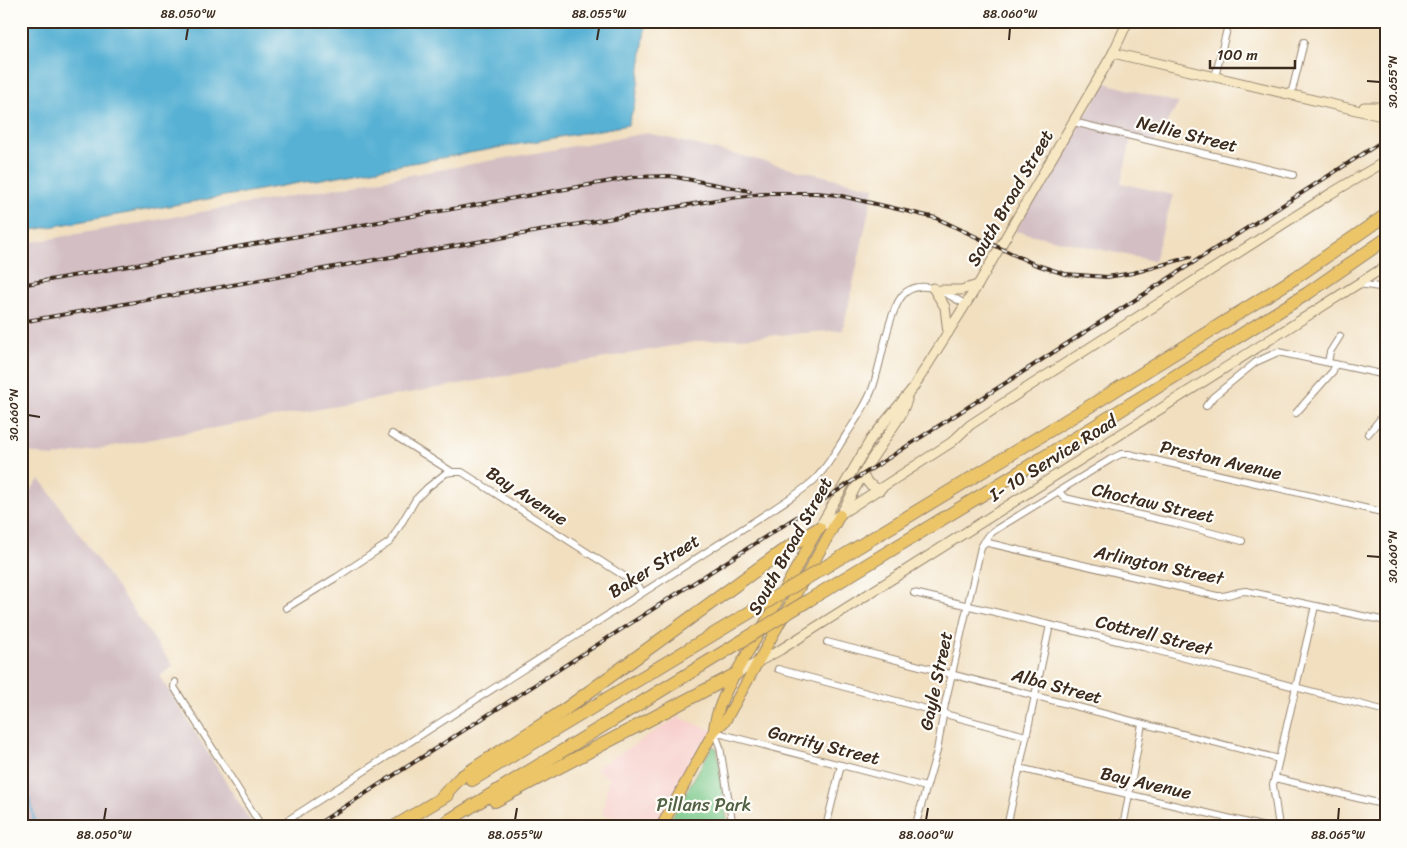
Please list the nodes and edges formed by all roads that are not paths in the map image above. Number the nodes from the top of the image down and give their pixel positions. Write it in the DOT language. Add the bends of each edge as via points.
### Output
graph roads {
  1 [pos="1128,21"];
  2 [pos="1228,25"];
  3 [pos="1304,42"];
  4 [pos="1113,52"];
  5 [pos="1215,77"];
  6 [pos="1291,94"];
  7 [pos="1386,107"];
  8 [pos="1348,108"];
  9 [pos="1386,117"];
  10 [pos="1074,122"];
  11 [pos="1386,160"];
  12 [pos="1293,175"];
  13 [pos="1386,215"];
  14 [pos="1386,239"];
  15 [pos="1386,266"];
  16 [pos="1359,284"];
  17 [pos="978,285"];
  18 [pos="1386,288"];
  19 [pos="937,289"];
  20 [pos="965,304"];
  21 [pos="948,333"];
  22 [pos="1340,336"];
  23 [pos="1332,363"];
  24 [pos="1386,375"];
  25 [pos="913,388"];
  26 [pos="1206,406"];
  27 [pos="1386,412"];
  28 [pos="1296,413"];
  29 [pos="392,434"];
  30 [pos="1368,434"];
  31 [pos="452,472"];
  32 [pos="862,475"];
  33 [pos="880,490"];
  34 [pos="1058,492"];
  35 [pos="1386,513"];
  36 [pos="840,515"];
  37 [pos="818,528"];
  38 [pos="1242,541"];
  39 [pos="984,542"];
  40 [pos="642,592"];
  41 [pos="914,593"];
  42 [pos="968,606"];
  43 [pos="1315,606"];
  44 [pos="286,608"];
  45 [pos="1386,621"];
  46 [pos="1050,626"];
  47 [pos="828,642"];
  48 [pos="757,663"];
  49 [pos="778,669"];
  50 [pos="736,674"];
  51 [pos="951,674"];
  52 [pos="175,682"];
  53 [pos="1295,687"];
  54 [pos="1034,696"];
  55 [pos="1386,710"];
  56 [pos="944,713"];
  57 [pos="1142,724"];
  58 [pos="714,730"];
  59 [pos="1026,736"];
  60 [pos="1279,759"];
  61 [pos="841,765"];
  62 [pos="1019,768"];
  63 [pos="1275,778"];
  64 [pos="926,787"];
  65 [pos="1129,794"];
  66 [pos="440,799"];
  67 [pos="1386,805"];
  68 [pos="1386,818"];
  69 [pos="451,819"];
  70 [pos="506,824"];
  71 [pos="262,827"];
  72 [pos="277,827"];
  73 [pos="394,827"];
  74 [pos="438,827"];
  75 [pos="517,827"];
  76 [pos="661,827"];
  77 [pos="733,827"];
  78 [pos="826,827"];
  79 [pos="915,827"];
  80 [pos="1007,827"];
  81 [pos="1123,827"];
  82 [pos="1265,827"];
  83 [pos="1279,827"];
  84 [pos="1384,827"];
  1 -- 4 [label="main road, South Broad Street"];
  2 -- 5 [label="street"];
  3 -- 6 [label="street"];
  4 -- 5 [label="main road"];
  4 -- 10 [label="main road, South Broad Street"];
  5 -- 6 [label="main road"];
  6 -- 8 [label="main road"];
  7 -- 8 [label="main road"];
  8 -- 9 [label="main road"];
  10 -- 12 [label="street, Nellie Street"];
  10 -- 17 [label="main road, South Broad Street"];
  11 -- 33 [label="main road" via="970,425 952,442"];
  13 -- 66 [label="highway, bridge" via="1287,283 1090,406"];
  14 -- 69 [label="highway, bridge" via="1308,293 1133,402"];
  15 -- 16 [label="main road, I- 10 Service Road"];
  16 -- 18 [label="street"];
  16 -- 48 [label="main road, I- 10 Service Road"];
  17 -- 19 [label="main road" via="962,290"];
  17 -- 20 [label="main road, South Broad Street"];
  19 -- 20 [label="street"];
  19 -- 21 [label="main road" via="945,307"];
  19 -- 40 [label="street, Baker Street" via="913,288 900,298 872,392 817,477 775,508"];
  20 -- 21 [label="main road, South Broad Street"];
  21 -- 25 [label="main road, South Broad Street"];
  22 -- 23 [label="street" via="1330,352"];
  23 -- 24 [label="street"];
  23 -- 26 [label="street" via="1284,352 1270,354 1212,397"];
  23 -- 28 [label="street" via="1333,371"];
  25 -- 32 [label="main road, South Broad Street" via="901,414"];
  25 -- 37 [label="main road, South Broad Street" via="871,439"];
  27 -- 30 [label="street"];
  29 -- 31 [label="street, Bay Avenue"];
  31 -- 40 [label="street, Bay Avenue" via="462,472 638,585"];
  31 -- 44 [label="street" via="446,473 416,499 390,542"];
  32 -- 33 [label="main road"];
  32 -- 36 [label="main road, South Broad Street"];
  33 -- 36 [label="main road"];
  34 -- 35 [label="street, Preston Avenue" via="1111,459 1129,454"];
  34 -- 38 [label="street, Choctaw Street" via="1065,498"];
  34 -- 39 [label="street, Preston Avenue" via="995,530"];
  36 -- 37 [label="main road"];
  36 -- 48 [label="main road, South Broad Street"];
  37 -- 50 [label="main road, South Broad Street"];
  37 -- 66 [label="highway" via="560,713 461,778"];
  39 -- 42 [label="street, Gayle Street"];
  39 -- 43 [label="street, Arlington Street" via="1217,596 1246,591"];
  40 -- 72 [label="street, Baker Street"];
  41 -- 42 [label="street, Cottrell Street"];
  42 -- 46 [label="street, Cottrell Street"];
  42 -- 51 [label="street, Gayle Street"];
  43 -- 45 [label="street, Arlington Street"];
  43 -- 53 [label="street"];
  46 -- 53 [label="street, Cottrell Street"];
  46 -- 54 [label="street"];
  47 -- 51 [label="street, Alba Street"];
  48 -- 50 [label="main road, I- 10 Service Road"];
  48 -- 58 [label="main road, South Broad Street" via="725,721"];
  49 -- 56 [label="street"];
  50 -- 58 [label="main road, South Broad Street" via="719,708"];
  50 -- 69 [label="highway" via="498,800"];
  51 -- 54 [label="street, Alba Street"];
  51 -- 56 [label="street, Gayle Street"];
  52 -- 71 [label="street" via="174,687"];
  53 -- 55 [label="street, Cottrell Street"];
  53 -- 60 [label="street"];
  54 -- 57 [label="street, Alba Street"];
  54 -- 59 [label="street"];
  56 -- 59 [label="street"];
  56 -- 64 [label="street, Gayle Street"];
  57 -- 60 [label="street, Alba Street"];
  57 -- 65 [label="street"];
  58 -- 61 [label="street, Garrity Street"];
  58 -- 76 [label="main road, South Broad Street"];
  58 -- 77 [label="street" via="720,747"];
  59 -- 62 [label="street"];
  60 -- 63 [label="street"];
  61 -- 64 [label="street, Garrity Street"];
  61 -- 78 [label="street"];
  62 -- 65 [label="street, Bay Avenue"];
  62 -- 80 [label="street"];
  63 -- 67 [label="street"];
  63 -- 83 [label="street" via="1273,790"];
  64 -- 79 [label="street, Gayle Street"];
  65 -- 81 [label="street"];
  65 -- 82 [label="street, Bay Avenue"];
  66 -- 73 [label="highway"];
  68 -- 84 [label="street"];
  69 -- 74 [label="highway"];
  70 -- 75 [label="street"];
}
